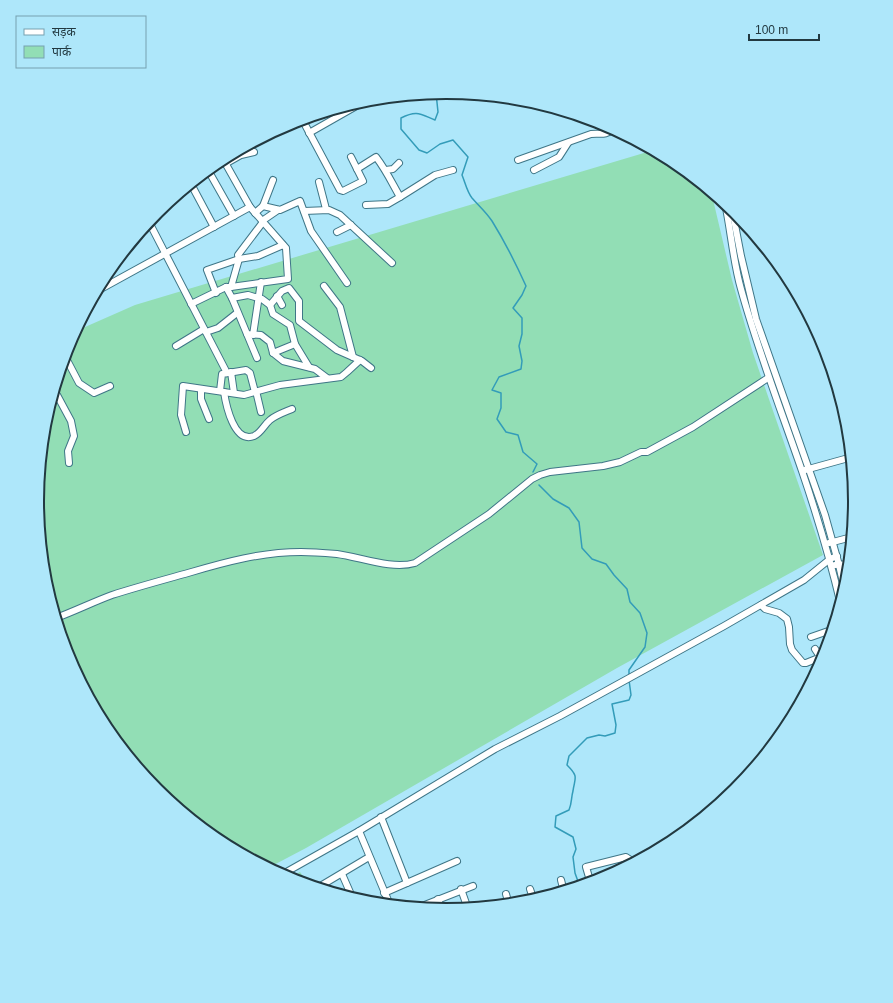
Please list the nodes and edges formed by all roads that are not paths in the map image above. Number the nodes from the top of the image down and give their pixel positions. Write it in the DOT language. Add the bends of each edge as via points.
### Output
graph roads {
  1 [pos="346,112"];
  2 [pos="305,125"];
  3 [pos="309,133"];
  4 [pos="608,133"];
  5 [pos="568,142"];
  6 [pos="254,152"];
  7 [pos="244,154"];
  8 [pos="351,157"];
  9 [pos="518,160"];
  10 [pos="399,163"];
  11 [pos="226,165"];
  12 [pos="357,169"];
  13 [pos="386,170"];
  14 [pos="453,170"];
  15 [pos="534,170"];
  16 [pos="211,175"];
  17 [pos="273,180"];
  18 [pos="319,182"];
  19 [pos="193,188"];
  20 [pos="400,197"];
  21 [pos="366,205"];
  22 [pos="263,206"];
  23 [pos="250,207"];
  24 [pos="326,209"];
  25 [pos="278,210"];
  26 [pos="304,211"];
  27 [pos="255,213"];
  28 [pos="727,213"];
  29 [pos="234,216"];
  30 [pos="734,220"];
  31 [pos="263,222"];
  32 [pos="351,225"];
  33 [pos="214,227"];
  34 [pos="152,228"];
  35 [pos="337,232"];
  36 [pos="159,241"];
  37 [pos="283,245"];
  38 [pos="166,253"];
  39 [pos="158,258"];
  40 [pos="239,259"];
  41 [pos="392,263"];
  42 [pos="288,279"];
  43 [pos="260,282"];
  44 [pos="347,283"];
  45 [pos="107,285"];
  46 [pos="324,286"];
  47 [pos="228,287"];
  48 [pos="289,288"];
  49 [pos="216,293"];
  50 [pos="277,296"];
  51 [pos="232,298"];
  52 [pos="258,298"];
  53 [pos="191,304"];
  54 [pos="270,305"];
  55 [pos="282,306"];
  56 [pos="237,313"];
  57 [pos="205,330"];
  58 [pos="250,335"];
  59 [pos="296,344"];
  60 [pos="176,346"];
  61 [pos="273,353"];
  62 [pos="353,357"];
  63 [pos="258,358"];
  64 [pos="360,360"];
  65 [pos="69,363"];
  66 [pos="309,367"];
  67 [pos="370,368"];
  68 [pos="229,373"];
  69 [pos="327,378"];
  70 [pos="768,378"];
  71 [pos="110,386"];
  72 [pos="201,389"];
  73 [pos="222,392"];
  74 [pos="256,392"];
  75 [pos="234,393"];
  76 [pos="58,397"];
  77 [pos="292,409"];
  78 [pos="261,412"];
  79 [pos="209,419"];
  80 [pos="186,432"];
  81 [pos="847,458"];
  82 [pos="69,464"];
  83 [pos="805,470"];
  84 [pos="847,538"];
  85 [pos="832,542"];
  86 [pos="825,544"];
  87 [pos="837,556"];
  88 [pos="831,563"];
  89 [pos="839,565"];
  90 [pos="844,565"];
  91 [pos="842,577"];
  92 [pos="838,592"];
  93 [pos="761,605"];
  94 [pos="61,616"];
  95 [pos="828,631"];
  96 [pos="811,636"];
  97 [pos="815,649"];
  98 [pos="819,654"];
  99 [pos="816,661"];
  100 [pos="382,818"];
  101 [pos="359,831"];
  102 [pos="369,857"];
  103 [pos="629,860"];
  104 [pos="457,861"];
  105 [pos="288,871"];
  106 [pos="342,874"];
  107 [pos="589,878"];
  108 [pos="561,880"];
  109 [pos="407,883"];
  110 [pos="323,885"];
  111 [pos="473,886"];
  112 [pos="563,887"];
  113 [pos="530,888"];
  114 [pos="461,889"];
  115 [pos="350,892"];
  116 [pos="384,892"];
  117 [pos="506,894"];
  118 [pos="532,894"];
  119 [pos="438,899"];
  120 [pos="507,899"];
  121 [pos="387,900"];
  122 [pos="428,903"];
  123 [pos="466,903"];
  124 [pos="440,904"];
  1 -- 3 [label="street"];
  2 -- 3 [label="street"];
  3 -- 12 [label="street" via="340,190 343,191 363,181"];
  4 -- 5 [label="street" via="591,134"];
  5 -- 9 [label="street"];
  5 -- 15 [label="street" via="559,157"];
  6 -- 7 [label="street"];
  8 -- 12 [label="street"];
  10 -- 13 [label="street" via="394,169"];
  11 -- 23 [label="street"];
  12 -- 13 [label="street" via="376,157"];
  13 -- 20 [label="street"];
  14 -- 20 [label="street" via="435,175"];
  16 -- 29 [label="street"];
  17 -- 22 [label="street"];
  18 -- 24 [label="street"];
  19 -- 33 [label="street"];
  20 -- 21 [label="street" via="388,204"];
  22 -- 25 [label="street"];
  22 -- 27 [label="street"];
  23 -- 27 [label="street"];
  23 -- 29 [label="street"];
  24 -- 26 [label="street"];
  24 -- 32 [label="street" via="340,215"];
  25 -- 26 [label="street" via="300,201"];
  25 -- 31 [label="street"];
  26 -- 44 [label="street" via="311,231"];
  27 -- 31 [label="street"];
  28 -- 70 [label="street" via="741,288"];
  29 -- 33 [label="street"];
  30 -- 83 [label="street" via="756,319"];
  31 -- 37 [label="street"];
  31 -- 40 [label="street" via="238,255"];
  32 -- 35 [label="street"];
  32 -- 41 [label="street"];
  33 -- 38 [label="street"];
  34 -- 36 [label="street"];
  36 -- 38 [label="street"];
  36 -- 39 [label="street"];
  37 -- 40 [label="street" via="258,256"];
  37 -- 42 [label="street" via="286,248"];
  38 -- 39 [label="street"];
  38 -- 53 [label="street"];
  39 -- 45 [label="street"];
  40 -- 47 [label="street"];
  40 -- 49 [label="street" via="207,270"];
  42 -- 43 [label="street"];
  42 -- 48 [label="street"];
  43 -- 47 [label="street"];
  43 -- 52 [label="street"];
  46 -- 62 [label="street" via="340,307"];
  47 -- 49 [label="street"];
  47 -- 51 [label="street"];
  48 -- 50 [label="street"];
  48 -- 62 [label="street" via="299,301 299,321 337,350"];
  49 -- 53 [label="street"];
  50 -- 54 [label="street"];
  50 -- 55 [label="street"];
  51 -- 52 [label="street" via="248,295"];
  51 -- 56 [label="street"];
  52 -- 54 [label="street"];
  52 -- 58 [label="street"];
  53 -- 57 [label="street"];
  54 -- 59 [label="street" via="272,314 290,325"];
  56 -- 57 [label="street" via="218,328"];
  56 -- 58 [label="street"];
  57 -- 60 [label="street"];
  57 -- 68 [label="street"];
  58 -- 61 [label="street" via="261,335 270,342"];
  58 -- 63 [label="street"];
  59 -- 61 [label="street"];
  59 -- 66 [label="street"];
  61 -- 66 [label="street" via="283,361"];
  62 -- 64 [label="street"];
  64 -- 67 [label="street"];
  64 -- 69 [label="street" via="341,376"];
  65 -- 71 [label="street" via="79,383 94,393"];
  66 -- 69 [label="street"];
  68 -- 73 [label="street" via="222,375"];
  68 -- 74 [label="street" via="248,370"];
  68 -- 75 [label="street"];
  69 -- 74 [label="street" via="280,385"];
  70 -- 83 [label="street"];
  70 -- 94 [label="street" via="693,427 647,452 603,466 540,475 489,514 419,561 408,565 367,561 338,554 278,553 229,561 111,596"];
  72 -- 73 [label="street"];
  72 -- 79 [label="street" via="202,402"];
  72 -- 80 [label="street" via="183,386 181,415"];
  73 -- 75 [label="street"];
  73 -- 77 [label="street" via="234,425 246,436 254,436 270,420"];
  74 -- 75 [label="street" via="244,395"];
  74 -- 78 [label="street"];
  76 -- 82 [label="street" via="71,421 74,436 68,451"];
  81 -- 83 [label="street"];
  83 -- 85 [label="street"];
  83 -- 86 [label="street"];
  84 -- 85 [label="street"];
  85 -- 86 [label="street"];
  85 -- 87 [label="street"];
  86 -- 88 [label="street"];
  87 -- 88 [label="street"];
  87 -- 89 [label="street"];
  88 -- 89 [label="street"];
  88 -- 92 [label="street"];
  88 -- 93 [label="street"];
  89 -- 90 [label="street"];
  89 -- 91 [label="street"];
  93 -- 99 [label="street" via="787,619 792,650 803,662"];
  93 -- 100 [label="street" via="478,759"];
  95 -- 96 [label="street"];
  97 -- 98 [label="street"];
  100 -- 101 [label="street"];
  100 -- 109 [label="street"];
  101 -- 102 [label="street"];
  101 -- 105 [label="street"];
  102 -- 106 [label="street"];
  102 -- 116 [label="street"];
  103 -- 107 [label="street" via="626,857 586,867"];
  104 -- 109 [label="street"];
  106 -- 110 [label="street"];
  106 -- 115 [label="street"];
  108 -- 112 [label="street"];
  109 -- 116 [label="street"];
  111 -- 114 [label="street"];
  113 -- 118 [label="street"];
  114 -- 119 [label="street"];
  114 -- 123 [label="street"];
  116 -- 121 [label="street"];
  117 -- 120 [label="street"];
  119 -- 122 [label="street"];
  119 -- 124 [label="street"];
}
